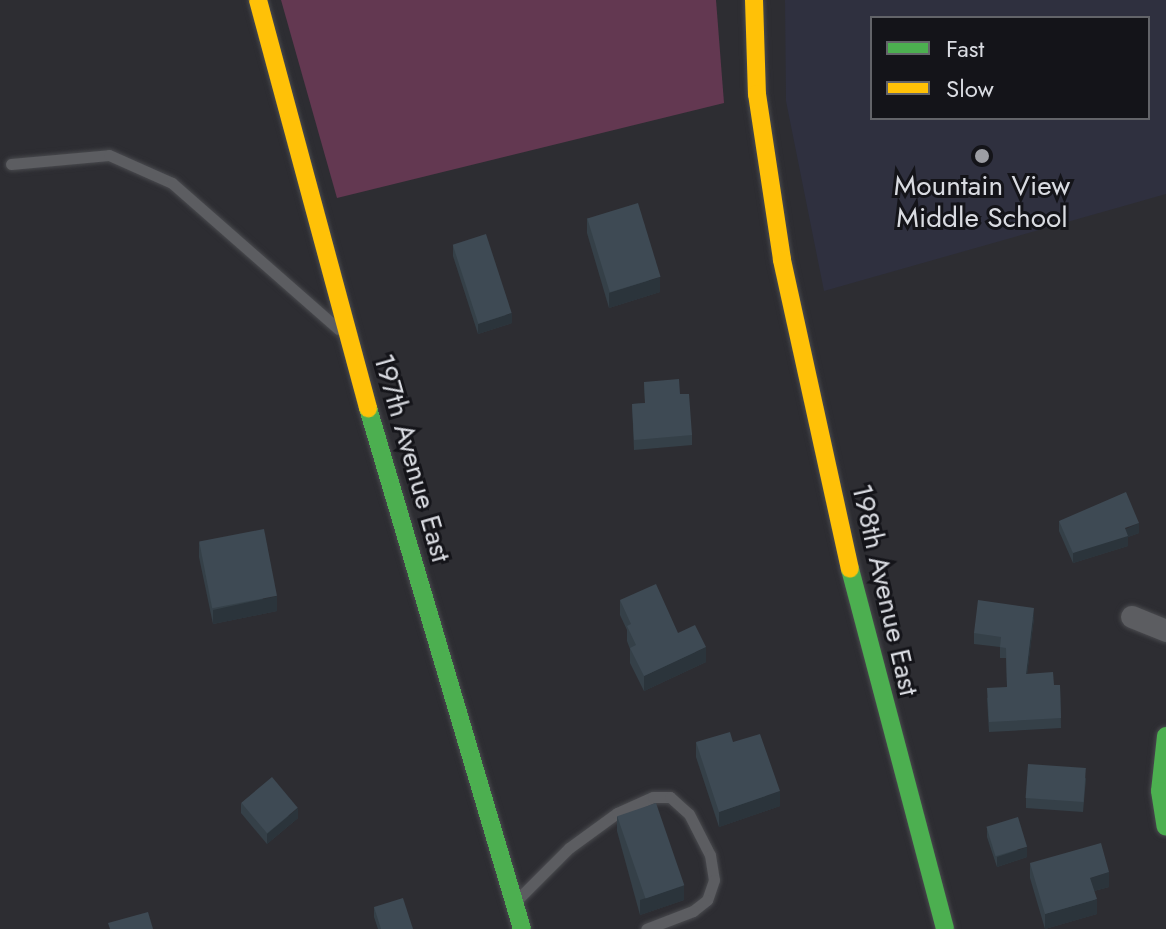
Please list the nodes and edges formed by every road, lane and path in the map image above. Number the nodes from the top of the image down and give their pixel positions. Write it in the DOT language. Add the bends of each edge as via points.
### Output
graph roads {
  1 [pos="258,0"];
  2 [pos="754,0"];
  3 [pos="11,164"];
  4 [pos="347,337"];
  5 [pos="1132,617"];
  6 [pos="1166,631"];
  7 [pos="1166,736"];
  8 [pos="1166,827"];
  9 [pos="514,903"];
  10 [pos="522,929"];
  11 [pos="646,929"];
  12 [pos="945,929"];
  1 -- 4 [label="street, 197th Avenue East"];
  2 -- 12 [label="street, 198th Avenue East" via="757,94 782,260 869,655"];
  3 -- 4 [label="lane" via="109,155 172,183"];
  4 -- 9 [label="street, 197th Avenue East"];
  5 -- 6 [label="street"];
  7 -- 8 [label="street" via="1160,791"];
  9 -- 10 [label="street, 197th Avenue East"];
  9 -- 11 [label="lane" via="569,848 617,813 653,797 670,797 689,814 710,855 714,880 707,900 693,911"];
}
